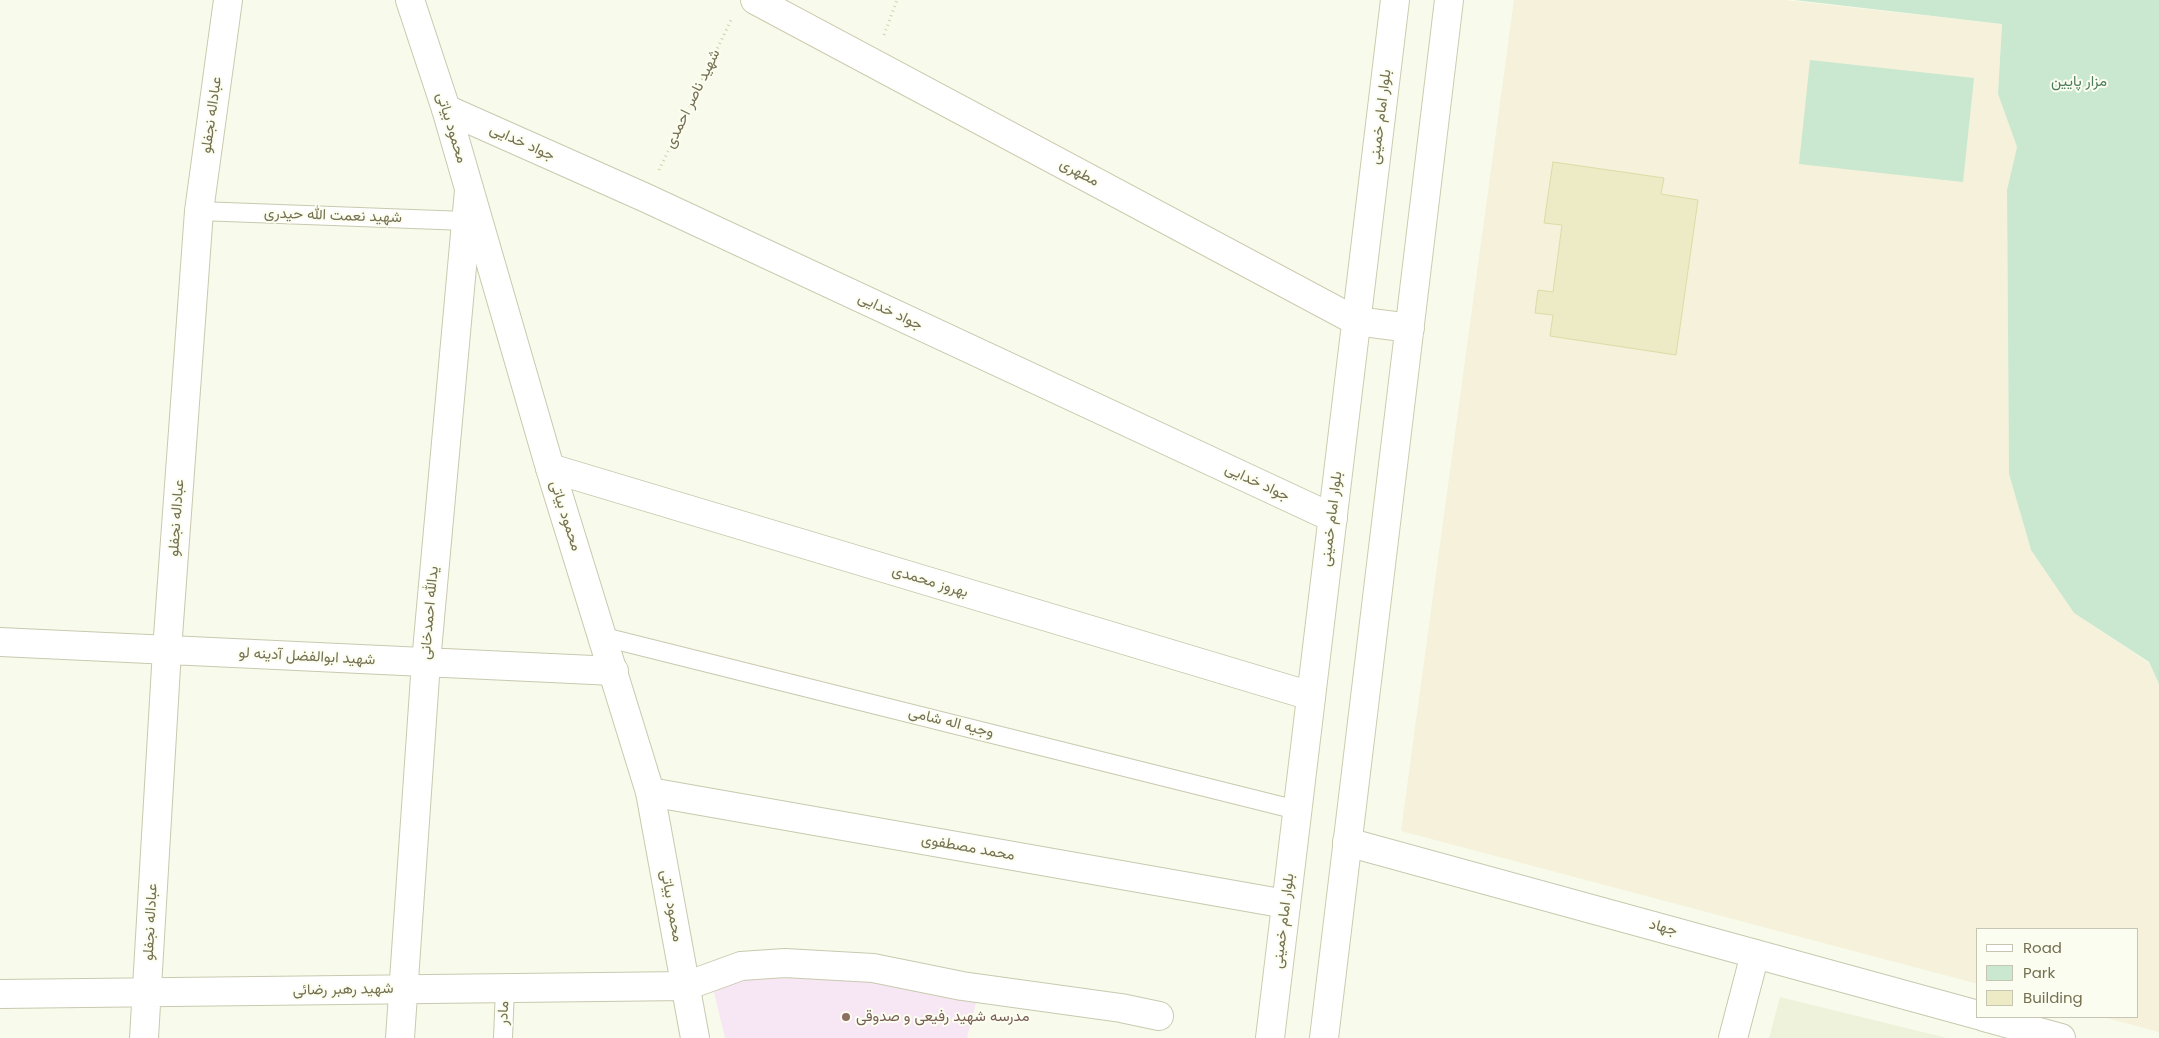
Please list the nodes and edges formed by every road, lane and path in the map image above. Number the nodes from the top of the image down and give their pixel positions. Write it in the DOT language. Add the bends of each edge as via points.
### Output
graph roads {
  1 [pos="228,0"];
  2 [pos="410,0"];
  3 [pos="1395,0"];
  4 [pos="1449,0"];
  5 [pos="745,4"];
  6 [pos="446,109"];
  7 [pos="469,189"];
  8 [pos="646,198"];
  9 [pos="199,211"];
  10 [pos="466,221"];
  11 [pos="1356,321"];
  12 [pos="1410,328"];
  13 [pos="550,468"];
  14 [pos="1333,518"];
  15 [pos="604,637"];
  16 [pos="0,642"];
  17 [pos="167,650"];
  18 [pos="426,662"];
  19 [pos="614,671"];
  20 [pos="1311,696"];
  21 [pos="650,792"];
  22 [pos="1297,810"];
  23 [pos="1347,842"];
  24 [pos="1286,904"];
  25 [pos="1755,954"];
  26 [pos="686,986"];
  27 [pos="505,988"];
  28 [pos="402,990"];
  29 [pos="147,992"];
  30 [pos="0,994"];
  31 [pos="1976,1014"];
  32 [pos="1159,1016"];
  33 [pos="1987,1018"];
  34 [pos="2045,1036"];
  35 [pos="144,1038"];
  36 [pos="400,1038"];
  37 [pos="504,1038"];
  38 [pos="696,1038"];
  39 [pos="1270,1038"];
  40 [pos="1324,1038"];
  41 [pos="1732,1038"];
  1 -- 9 [label="street, عباداله نجفلو"];
  2 -- 6 [label="street, محمود بیاتی"];
  3 -- 11 [label="street, بلوار امام خمینی"];
  4 -- 12 [label="street"];
  5 -- 8 [label="path, شهید ناصر احمدی"];
  5 -- 11 [label="street, مطهری"];
  6 -- 7 [label="street, محمود بیاتی"];
  6 -- 8 [label="street, جواد خدایی"];
  7 -- 10 [label="street, یدالله احمدخانی"];
  7 -- 13 [label="street, محمود بیاتی"];
  8 -- 14 [label="street, جواد خدایی"];
  9 -- 10 [label="lane, شهید نعمت الله حیدری"];
  9 -- 17 [label="street, عباداله نجفلو"];
  10 -- 18 [label="street, یدالله احمدخانی"];
  11 -- 12 [label="street, مطهری"];
  11 -- 14 [label="street, بلوار امام خمینی"];
  12 -- 23 [label="street"];
  13 -- 15 [label="street, محمود بیاتی"];
  13 -- 20 [label="street, بهروز محمدی"];
  14 -- 20 [label="street, بلوار امام خمینی"];
  15 -- 19 [label="street, محمود بیاتی"];
  15 -- 22 [label="lane, وجیه اله شامی"];
  16 -- 17 [label="street, شهید ابوالفضل آدینه لو"];
  17 -- 18 [label="street, شهید ابوالفضل آدینه لو"];
  17 -- 29 [label="street, عباداله نجفلو"];
  18 -- 19 [label="street, شهید ابوالفضل آدینه لو"];
  18 -- 28 [label="street, یدالله احمدخانی"];
  19 -- 21 [label="street, محمود بیاتی"];
  20 -- 22 [label="street, بلوار امام خمینی"];
  21 -- 24 [label="street, محمد مصطفوی"];
  21 -- 26 [label="street, محمود بیاتی"];
  22 -- 24 [label="street, بلوار امام خمینی"];
  23 -- 25 [label="street, جهاد"];
  23 -- 40 [label="street"];
  24 -- 39 [label="street, بلوار امام خمینی"];
  25 -- 31 [label="street, جهاد"];
  25 -- 41 [label="street"];
  26 -- 27 [label="street, شهید رهبر رضائی"];
  26 -- 32 [label="street" via="741,966 786,963 864,968"];
  26 -- 38 [label="street, محمود بیاتی"];
  27 -- 28 [label="street, شهید رهبر رضائی"];
  27 -- 37 [label="lane, مادر"];
  28 -- 29 [label="street, شهید رهبر رضائی"];
  28 -- 36 [label="street, یدالله احمدخانی"];
  29 -- 30 [label="street, شهید رهبر رضائی"];
  29 -- 35 [label="street, عباداله نجفلو"];
  33 -- 34 [label="street"];
}
